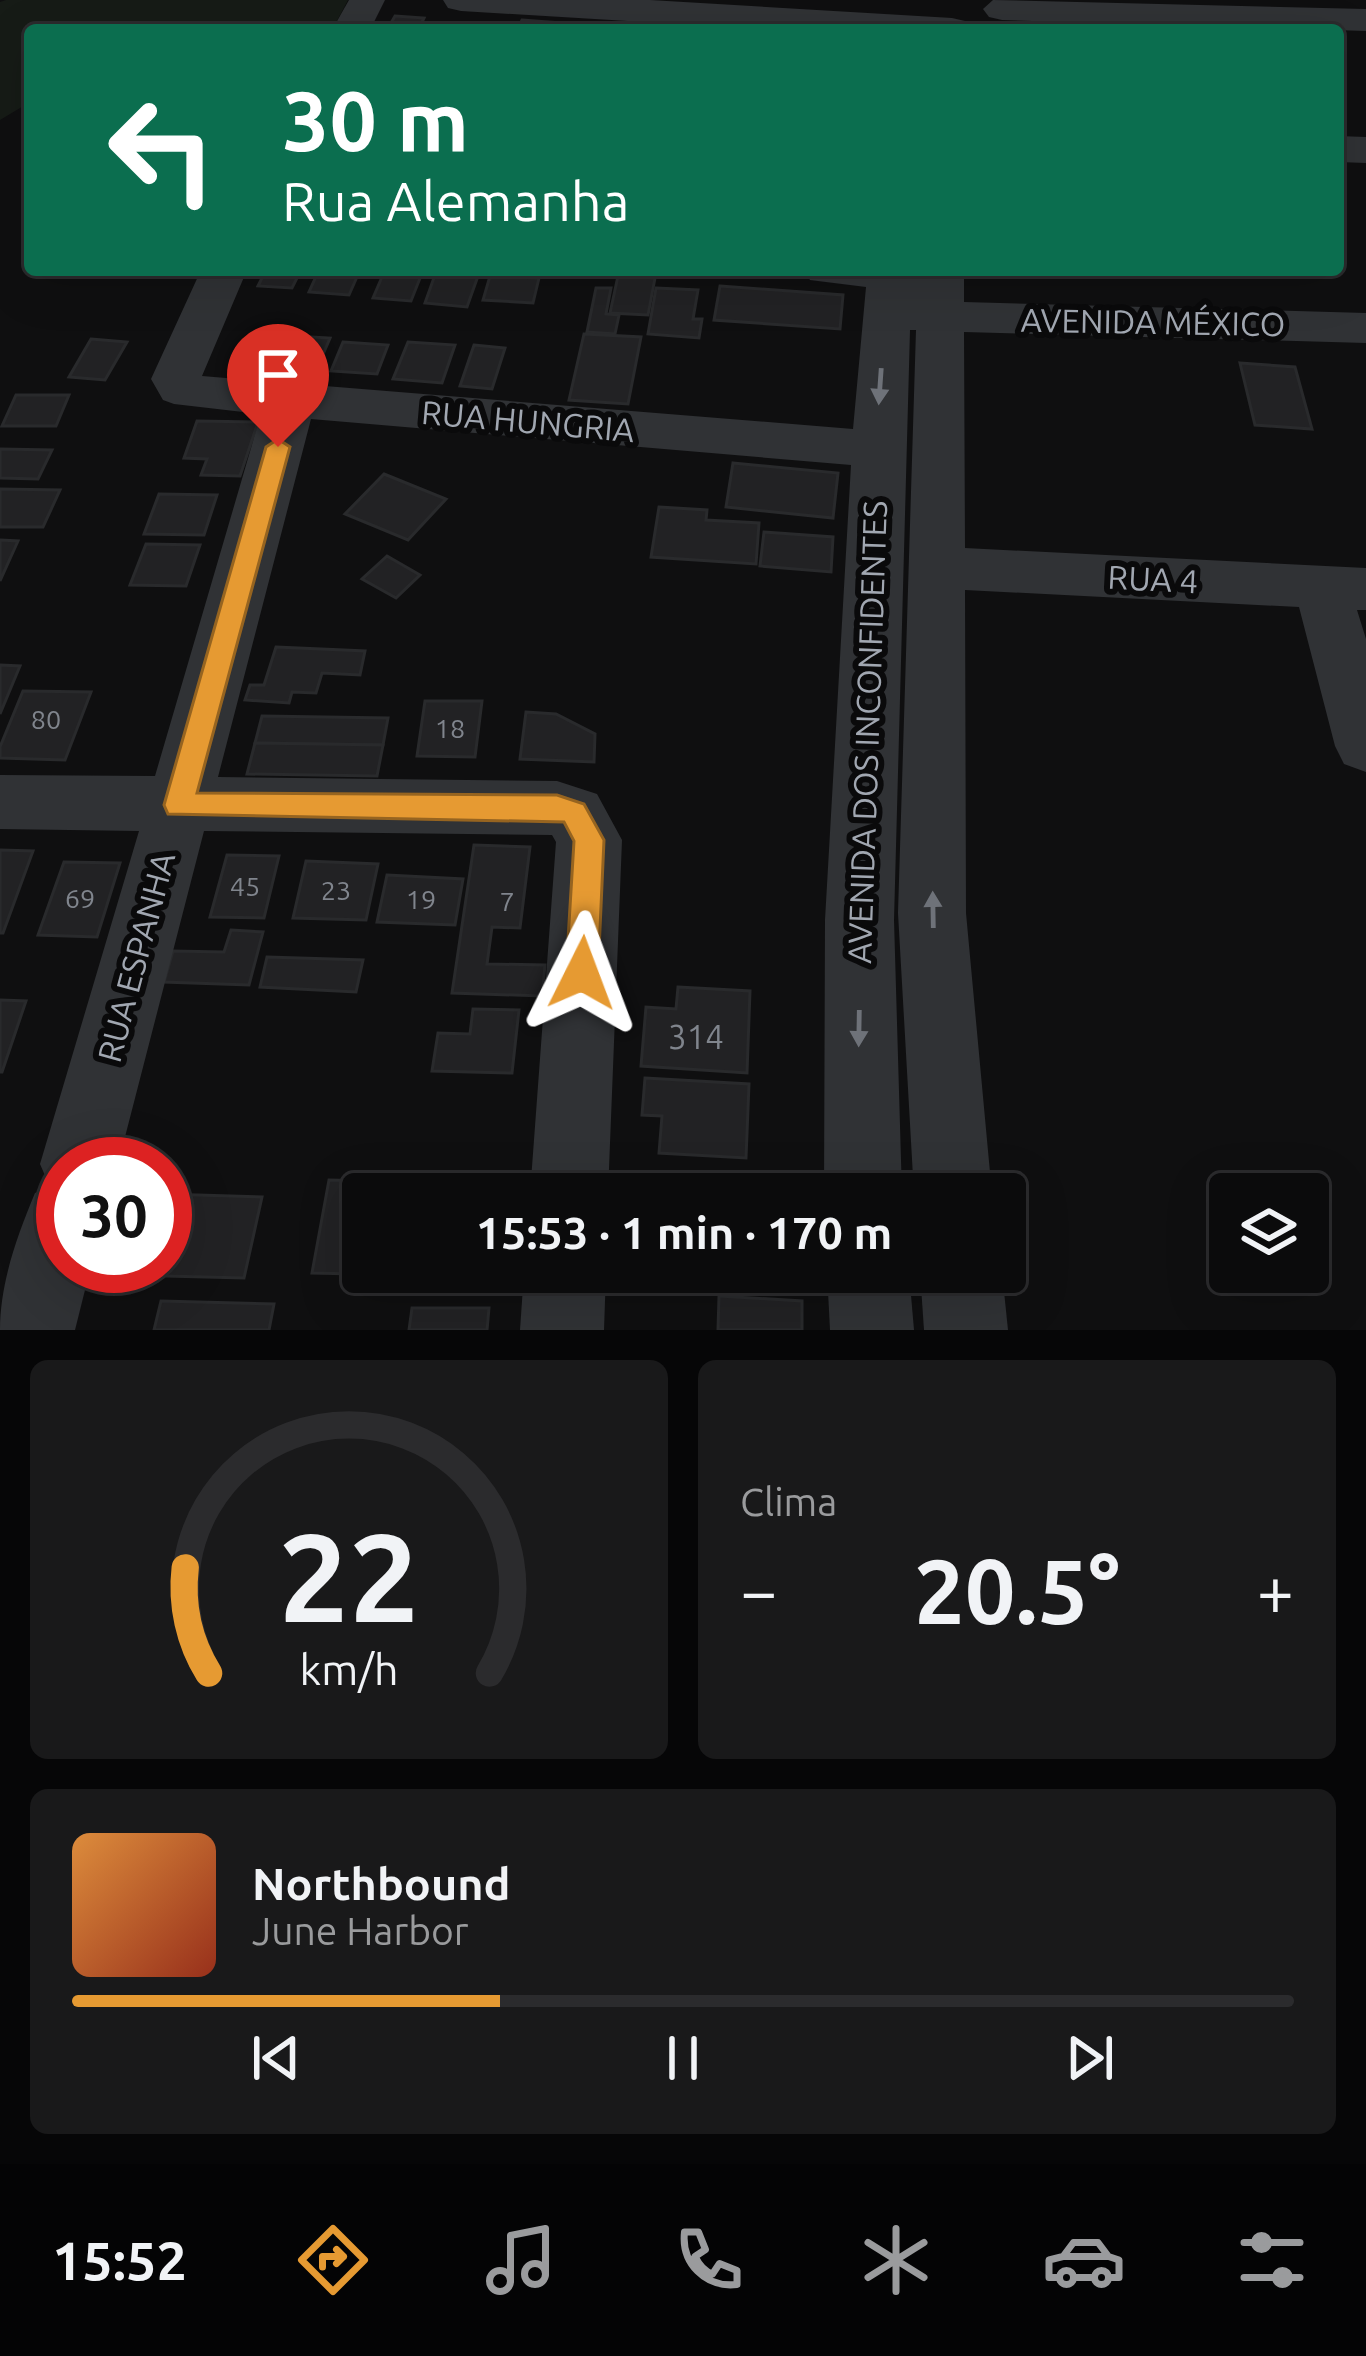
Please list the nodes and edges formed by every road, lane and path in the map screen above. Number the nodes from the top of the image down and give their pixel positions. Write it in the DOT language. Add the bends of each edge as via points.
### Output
graph roads {
  1 [pos="461,0"];
  2 [pos="992,10"];
  3 [pos="1366,20"];
  4 [pos="854,24"];
  5 [pos="964,24"];
  6 [pos="221,276"];
  7 [pos="857,276"];
  8 [pos="915,287"];
  9 [pos="1366,328"];
  10 [pos="290,403"];
  11 [pos="875,449"];
  12 [pos="940,568"];
  13 [pos="1344,588"];
  14 [pos="1366,746"];
  15 [pos="0,802"];
  16 [pos="178,805"];
  17 [pos="86,1137"];
  18 [pos="570,1173"];
  19 [pos="862,1173"];
  20 [pos="951,1173"];
  21 [pos="43,1293"];
  22 [pos="564,1293"];
  23 [pos="869,1293"];
  24 [pos="963,1293"];
  25 [pos="33,1330"];
  26 [pos="562,1330"];
  27 [pos="872,1330"];
  28 [pos="966,1330"];
  1 -- 4 [label="street"];
  2 -- 3 [label="street"];
  2 -- 5 [label="street"];
  6 -- 10 [label="street, RUA HUNGRIA" via="176,379 181,388"];
  7 -- 8 [label="street, AVENIDA MÉXICO"];
  8 -- 9 [label="street, AVENIDA MÉXICO"];
  8 -- 11 [label="street, AVENIDA DOS INCONFIDENTES, one-way"];
  8 -- 12 [label="street, AVENIDA DOS INCONFIDENTES"];
  10 -- 11 [label="street, RUA HUNGRIA"];
  10 -- 16 [label="street, RUA ESPANHA"];
  11 -- 19 [label="street, AVENIDA DOS INCONFIDENTES, one-way" via="862,820"];
  12 -- 13 [label="street, RUA 4"];
  20 -- 12 [label="street, AVENIDA DOS INCONFIDENTES, one-way" via="932,913"];
  13 -- 14 [label="street"];
  15 -- 16 [label="street"];
  16 -- 17 [label="street, RUA ESPANHA"];
  16 -- 18 [label="street" via="574,813 589,840"];
  21 -- 25 [label="street"];
  22 -- 26 [label="street"];
  23 -- 27 [label="street"];
  24 -- 28 [label="street"];
}
